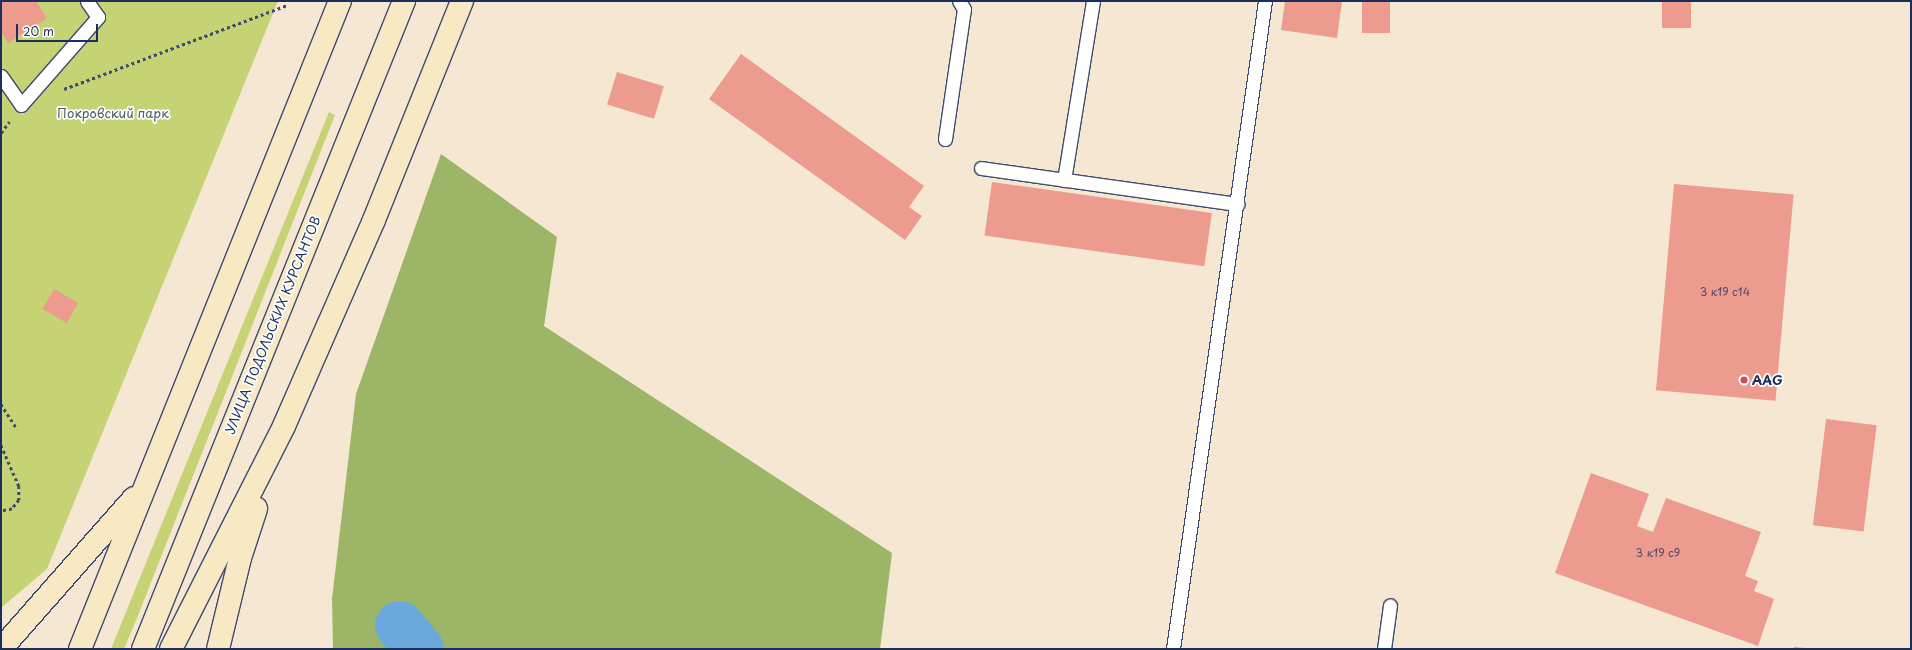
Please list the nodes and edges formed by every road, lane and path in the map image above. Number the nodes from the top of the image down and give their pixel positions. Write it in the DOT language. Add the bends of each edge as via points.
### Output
graph roads {
  1 [pos="87,1"];
  2 [pos="340,1"];
  3 [pos="404,1"];
  4 [pos="462,1"];
  5 [pos="959,1"];
  6 [pos="1093,1"];
  7 [pos="1265,1"];
  8 [pos="287,5"];
  9 [pos="1,76"];
  10 [pos="58,91"];
  11 [pos="945,139"];
  12 [pos="981,168"];
  13 [pos="1064,180"];
  14 [pos="1237,204"];
  15 [pos="1,404"];
  16 [pos="284,426"];
  17 [pos="16,429"];
  18 [pos="1,445"];
  19 [pos="143,489"];
  20 [pos="1,510"];
  21 [pos="1390,605"];
  22 [pos="1,648"];
  23 [pos="80,649"];
  24 [pos="143,649"];
  25 [pos="170,649"];
  26 [pos="218,649"];
  27 [pos="1173,649"];
  28 [pos="1384,649"];
  1 -- 9 [label="lane" via="98,16 21,105"];
  2 -- 19 [label="main road"];
  3 -- 24 [label="main road, УЛИЦА ПОДОЛЬСКИХ КУРСАНТОВ"];
  4 -- 16 [label="main road" via="374,220"];
  5 -- 11 [label="lane" via="964,9"];
  6 -- 13 [label="lane"];
  7 -- 14 [label="lane"];
  8 -- 10 [label="path"];
  12 -- 13 [label="lane"];
  13 -- 14 [label="lane"];
  14 -- 27 [label="lane"];
  15 -- 17 [label="path"];
  16 -- 25 [label="main road"];
  16 -- 26 [label="main road" via="240,558"];
  18 -- 20 [label="path" via="19,486 19,500 12,510"];
  19 -- 22 [label="main road"];
  19 -- 23 [label="main road"];
  21 -- 28 [label="lane"];
}
